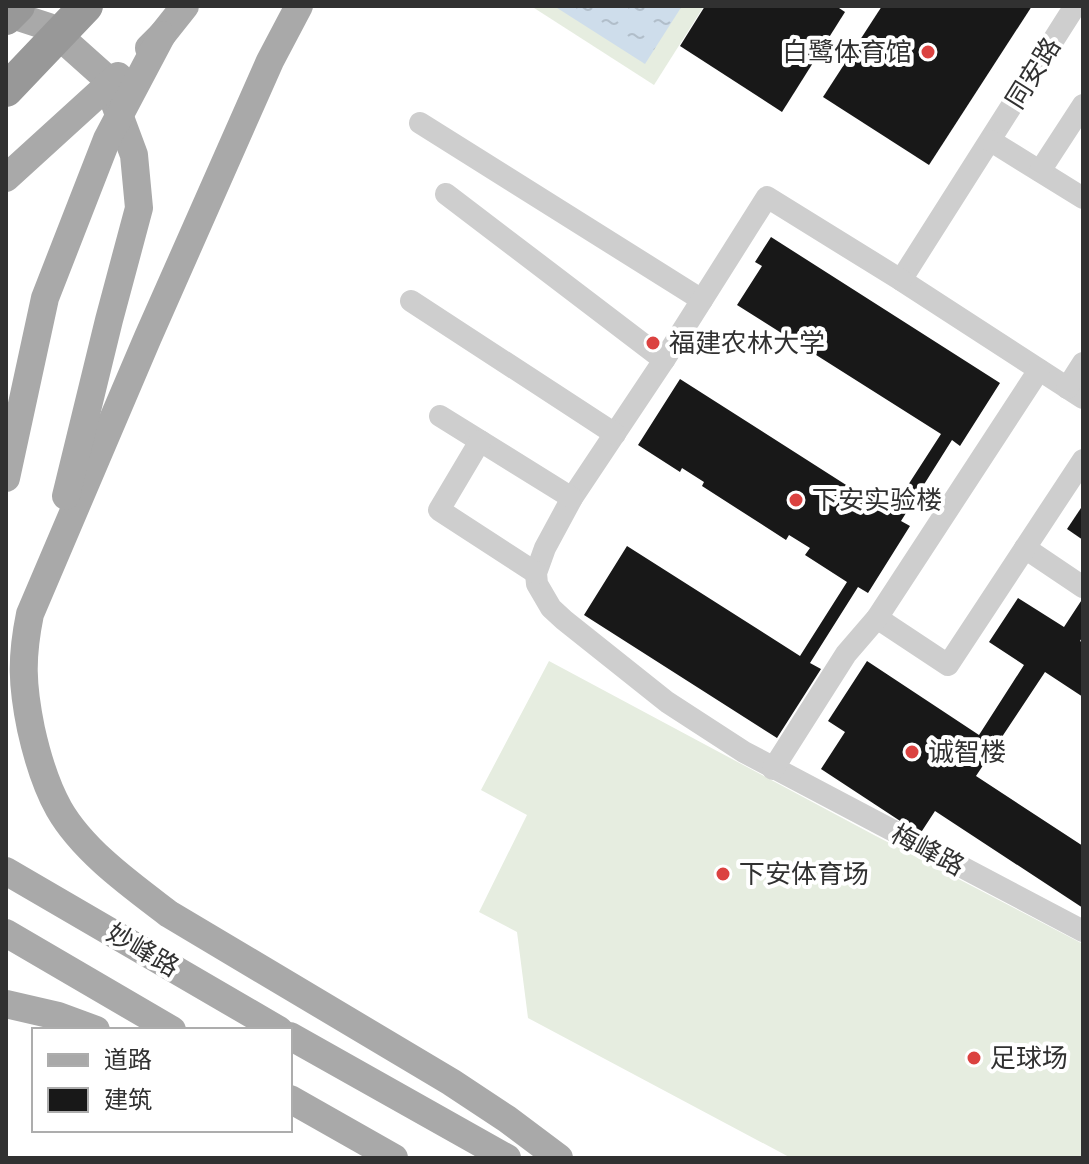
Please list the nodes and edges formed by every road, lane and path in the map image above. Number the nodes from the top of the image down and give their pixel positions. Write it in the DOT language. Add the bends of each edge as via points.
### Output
graph roads {
  1 [pos="18,6"];
  2 [pos="86,6"];
  3 [pos="185,6"];
  4 [pos="299,6"];
  5 [pos="1075,6"];
  6 [pos="6,15"];
  7 [pos="162,35"];
  8 [pos="6,90"];
  9 [pos="1083,105"];
  10 [pos="420,123"];
  11 [pos="991,141"];
  12 [pos="1040,171"];
  13 [pos="6,178"];
  14 [pos="446,194"];
  15 [pos="1083,198"];
  16 [pos="901,280"];
  17 [pos="702,300"];
  18 [pos="411,301"];
  19 [pos="664,360"];
  20 [pos="1083,363"];
  21 [pos="1039,370"];
  22 [pos="1075,393"];
  23 [pos="440,416"];
  24 [pos="615,434"];
  25 [pos="480,441"];
  26 [pos="1083,460"];
  27 [pos="6,478"];
  28 [pos="572,498"];
  29 [pos="1025,548"];
  30 [pos="536,573"];
  31 [pos="45,578"];
  32 [pos="1083,587"];
  33 [pos="877,618"];
  34 [pos="773,769"];
  35 [pos="6,871"];
  36 [pos="1083,931"];
  37 [pos="6,933"];
  38 [pos="6,1004"];
  39 [pos="91,1028"];
  40 [pos="169,1028"];
  41 [pos="276,1028"];
  42 [pos="292,1037"];
  43 [pos="292,1100"];
  44 [pos="292,1119"];
  45 [pos="342,1128"];
  46 [pos="394,1158"];
  47 [pos="507,1158"];
  48 [pos="559,1158"];
  1 -- 6 [label="highway"];
  2 -- 8 [label="highway"];
  3 -- 7 [label="main road"];
  4 -- 31 [label="main road" via="270,61"];
  5 -- 11 [label="street, 同安路"];
  6 -- 31 [label="main road" via="49,27 105,77 134,155 139,208"];
  7 -- 13 [label="main road"];
  7 -- 27 [label="main road" via="107,139 45,298"];
  9 -- 12 [label="street"];
  10 -- 17 [label="street"];
  11 -- 12 [label="street"];
  11 -- 16 [label="street, 同安路"];
  12 -- 15 [label="street"];
  14 -- 19 [label="street"];
  16 -- 17 [label="street" via="767,197"];
  16 -- 21 [label="street"];
  17 -- 19 [label="street"];
  18 -- 24 [label="street"];
  19 -- 24 [label="street"];
  20 -- 22 [label="street"];
  21 -- 22 [label="street"];
  21 -- 33 [label="street"];
  23 -- 25 [label="street"];
  24 -- 28 [label="street"];
  25 -- 28 [label="street"];
  25 -- 30 [label="street" via="439,510"];
  26 -- 29 [label="street"];
  28 -- 30 [label="street"];
  29 -- 32 [label="street"];
  29 -- 33 [label="street" via="948,665"];
  30 -- 34 [label="street, 梅峰路" via="551,608 595,646 667,702"];
  31 -- 48 [label="main road" via="24,641 23,690 46,782 82,838 169,914 451,1082"];
  33 -- 34 [label="street" via="846,654"];
  34 -- 36 [label="street, 梅峰路"];
  35 -- 41 [label="main road, 妙峰路"];
  37 -- 40 [label="main road, 妙峰路"];
  38 -- 39 [label="main road"];
  42 -- 47 [label="main road"];
  43 -- 45 [label="main road"];
  44 -- 45 [label="main road"];
  45 -- 46 [label="main road"];
}
